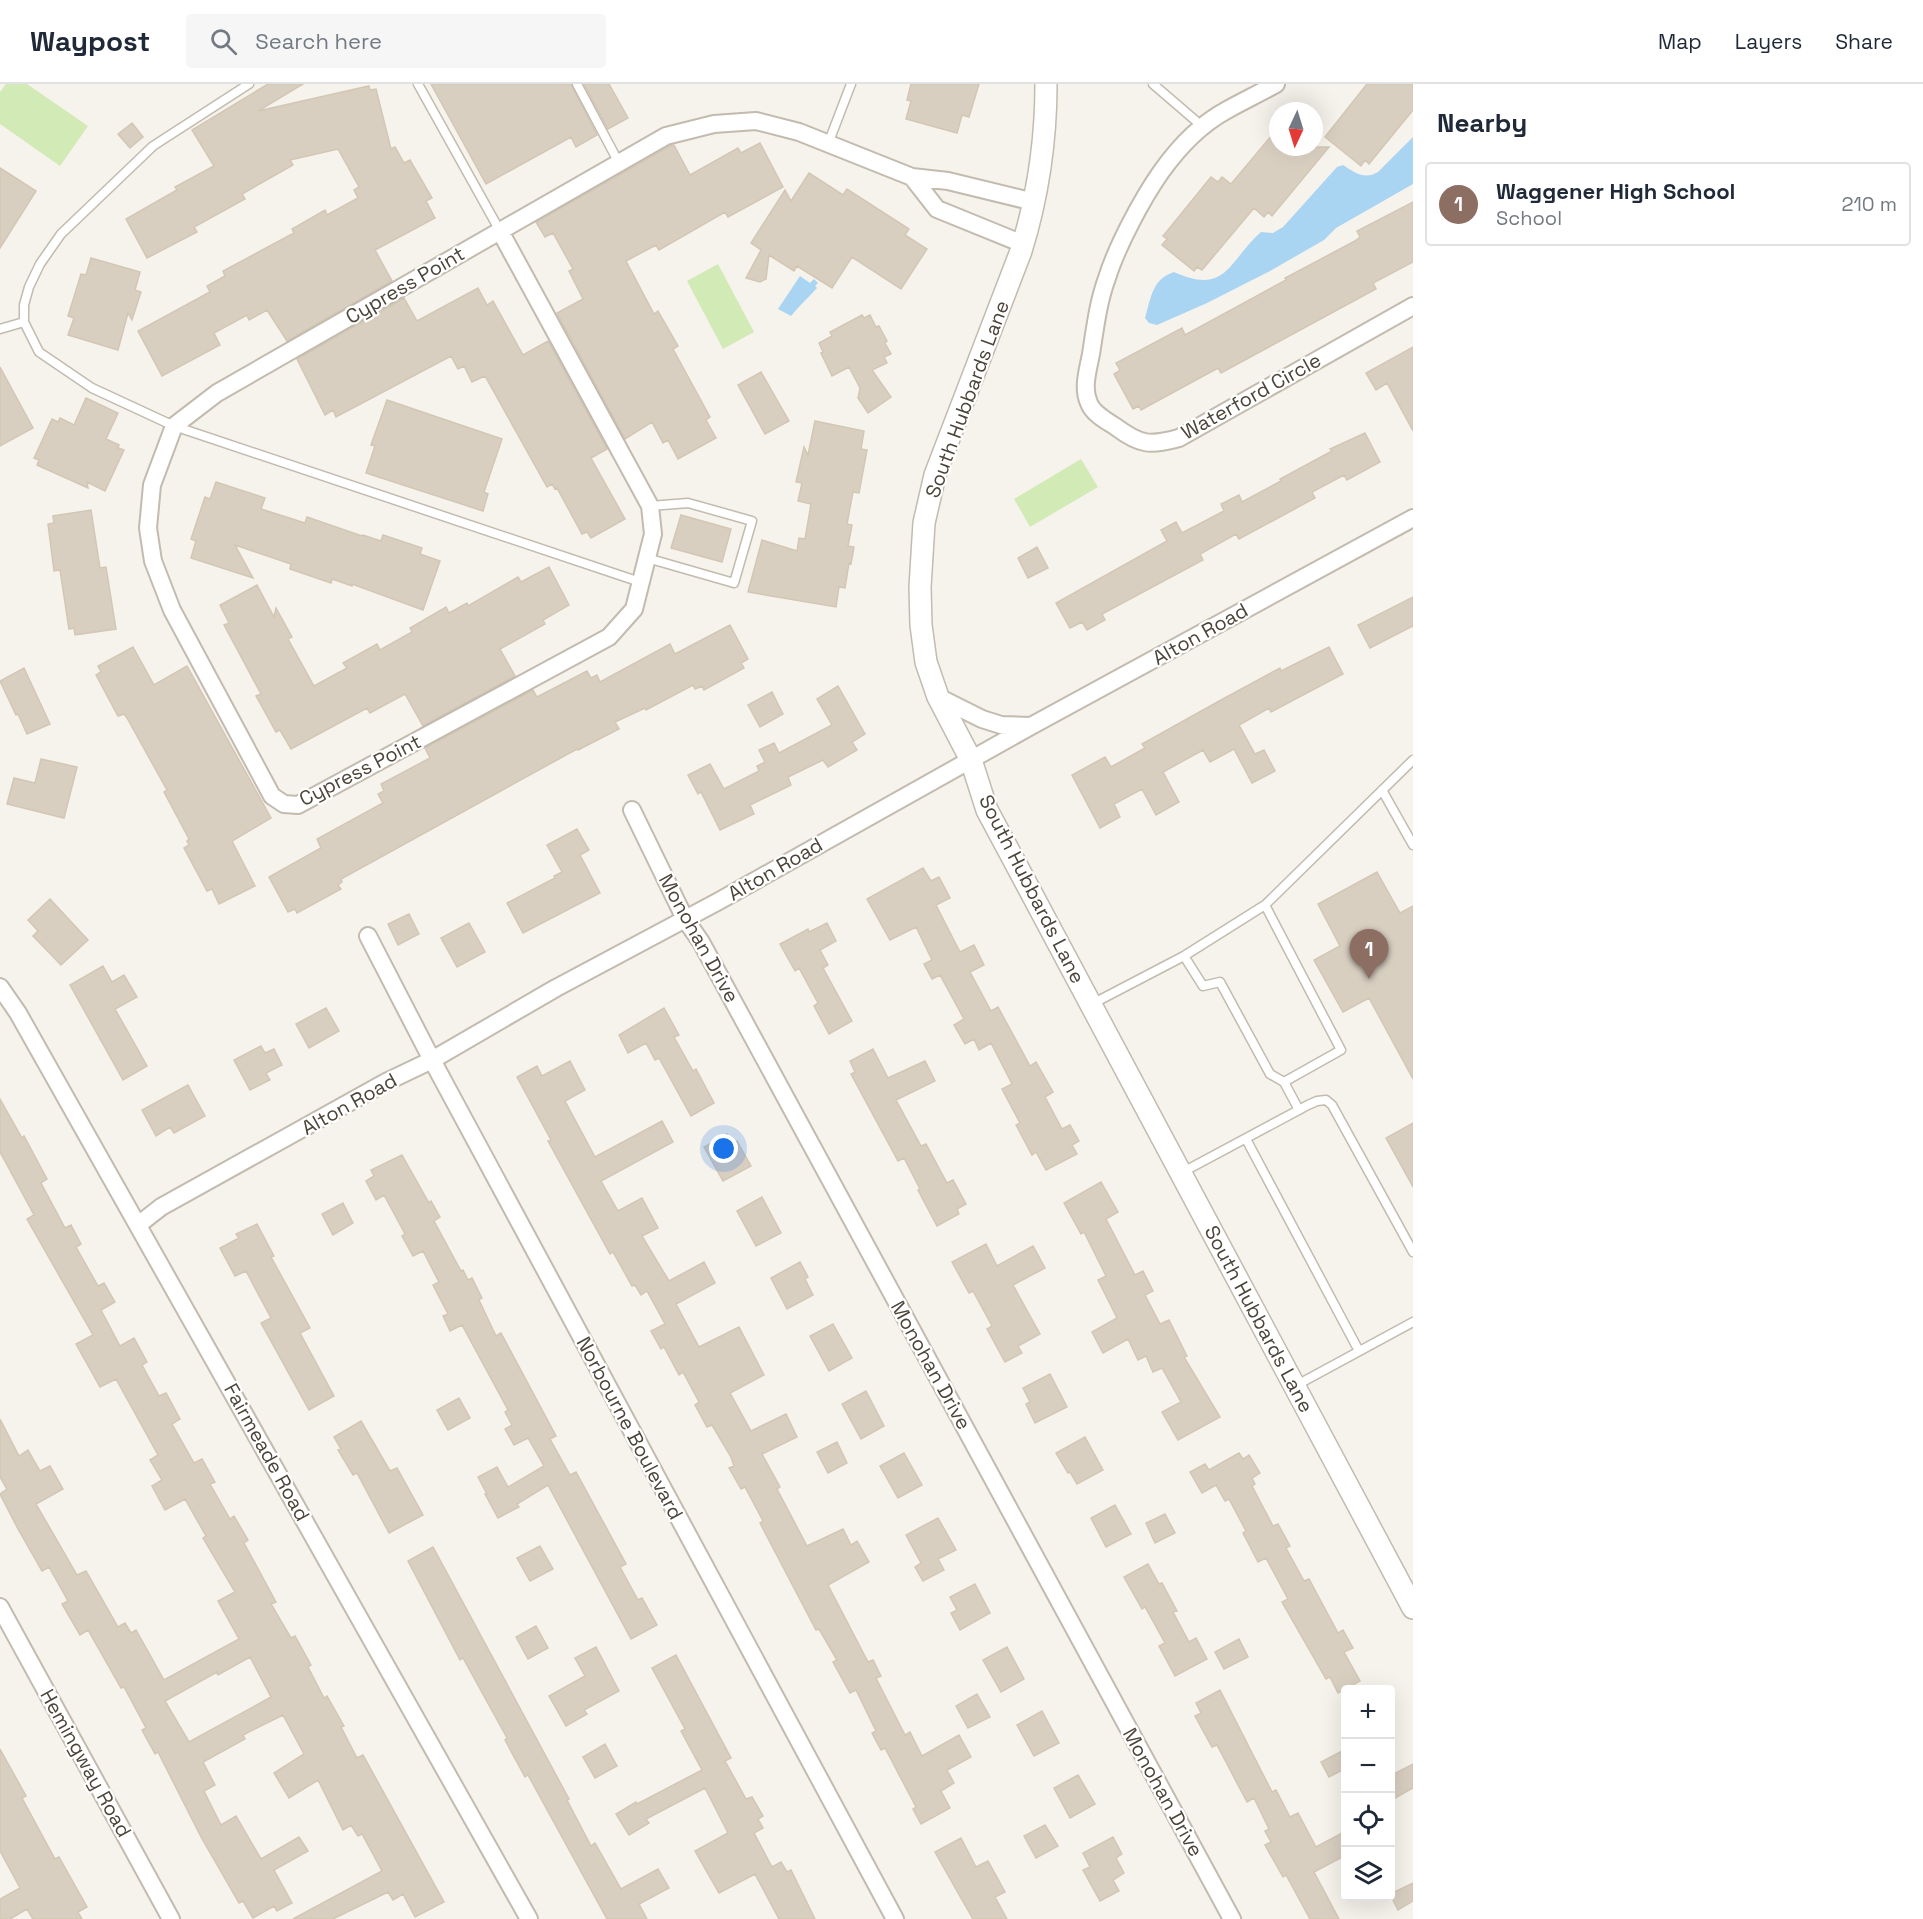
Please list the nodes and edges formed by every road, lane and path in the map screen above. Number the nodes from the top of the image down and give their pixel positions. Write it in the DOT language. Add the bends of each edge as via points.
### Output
graph roads {
  1 [pos="249,84"];
  2 [pos="418,84"];
  3 [pos="577,84"];
  4 [pos="851,84"];
  5 [pos="1046,84"];
  6 [pos="1153,84"];
  7 [pos="1276,84"];
  8 [pos="1203,127"];
  9 [pos="828,144"];
  10 [pos="619,163"];
  11 [pos="912,177"];
  12 [pos="1034,202"];
  13 [pos="500,231"];
  14 [pos="1023,244"];
  15 [pos="1413,306"];
  16 [pos="24,322"];
  17 [pos="0,329"];
  18 [pos="174,426"];
  19 [pos="650,506"];
  20 [pos="1413,518"];
  21 [pos="646,558"];
  22 [pos="640,582"];
  23 [pos="938,697"];
  24 [pos="1031,726"];
  25 [pos="971,760"];
  26 [pos="1413,760"];
  27 [pos="1382,790"];
  28 [pos="632,810"];
  29 [pos="1413,845"];
  30 [pos="1265,905"];
  31 [pos="685,919"];
  32 [pos="368,936"];
  33 [pos="1184,956"];
  34 [pos="0,987"];
  35 [pos="1091,1004"];
  36 [pos="432,1060"];
  37 [pos="1284,1082"];
  38 [pos="1299,1110"];
  39 [pos="1246,1139"];
  40 [pos="1181,1173"];
  41 [pos="138,1225"];
  42 [pos="1413,1252"];
  43 [pos="1413,1322"];
  44 [pos="1359,1352"];
  45 [pos="1295,1386"];
  46 [pos="0,1607"];
  47 [pos="1413,1608"];
  48 [pos="171,1919"];
  49 [pos="530,1919"];
  50 [pos="895,1919"];
  51 [pos="1232,1919"];
  1 -- 16 [label="lane" via="153,146 62,234 29,287"];
  2 -- 13 [label="lane"];
  3 -- 10 [label="lane"];
  4 -- 9 [label="lane"];
  5 -- 12 [label="street, South Hubbards Lane" via="1045,128"];
  6 -- 8 [label="lane"];
  7 -- 8 [label="street, Waterford Circle"];
  8 -- 15 [label="street, Waterford Circle" via="1161,171 1106,278 1085,387 1089,405 1097,413 1133,440 1147,444 1179,438"];
  9 -- 10 [label="street, Cypress Point" via="756,122 714,124 666,136"];
  9 -- 11 [label="street, Cypress Point"];
  10 -- 13 [label="street, Cypress Point"];
  11 -- 12 [label="street, Cypress Point" via="948,181"];
  11 -- 14 [label="street, Cypress Point" via="938,209"];
  12 -- 14 [label="street, South Hubbards Lane"];
  13 -- 18 [label="street, Cypress Point" via="216,393"];
  13 -- 19 [label="street, Cypress Point"];
  14 -- 23 [label="street, South Hubbards Lane" via="935,475 924,523 921,625 926,662"];
  16 -- 17 [label="lane"];
  16 -- 18 [label="lane" via="39,352 55,364 92,388"];
  18 -- 22 [label="lane"];
  18 -- 22 [label="street, Cypress Point" via="152,485 148,528 153,561 188,641 272,796 284,804 298,806 609,638 634,609"];
  19 -- 21 [label="street, Cypress Point" via="653,534"];
  19 -- 21 [label="lane" via="688,503 752,521 735,583"];
  20 -- 24 [label="street, Alton Road"];
  21 -- 22 [label="street, Cypress Point"];
  23 -- 24 [label="street" via="1001,725"];
  23 -- 25 [label="street, South Hubbards Lane"];
  24 -- 25 [label="street, Alton Road"];
  25 -- 31 [label="street, Alton Road"];
  25 -- 35 [label="street, South Hubbards Lane" via="987,810"];
  26 -- 27 [label="lane"];
  27 -- 29 [label="lane"];
  27 -- 30 [label="lane"];
  28 -- 31 [label="street, Monohan Drive"];
  30 -- 33 [label="lane"];
  30 -- 37 [label="lane" via="1341,1050"];
  31 -- 36 [label="street, Alton Road"];
  31 -- 51 [label="street, Monohan Drive"];
  32 -- 36 [label="street, Norbourne Boulevard"];
  33 -- 35 [label="lane"];
  33 -- 37 [label="lane" via="1203,986 1220,982 1270,1074"];
  34 -- 41 [label="street, Fairmeade Road" via="18,1012"];
  35 -- 40 [label="street, South Hubbards Lane"];
  36 -- 41 [label="street, Alton Road" via="162,1207"];
  36 -- 50 [label="street, Norbourne Boulevard"];
  37 -- 38 [label="lane"];
  38 -- 39 [label="lane"];
  38 -- 42 [label="lane" via="1317,1101 1330,1103"];
  39 -- 40 [label="lane"];
  39 -- 44 [label="lane"];
  40 -- 45 [label="street, South Hubbards Lane"];
  41 -- 49 [label="street, Fairmeade Road"];
  43 -- 44 [label="lane"];
  44 -- 45 [label="lane"];
  45 -- 47 [label="street, South Hubbards Lane"];
  46 -- 48 [label="street, Hemingway Road"];
}
